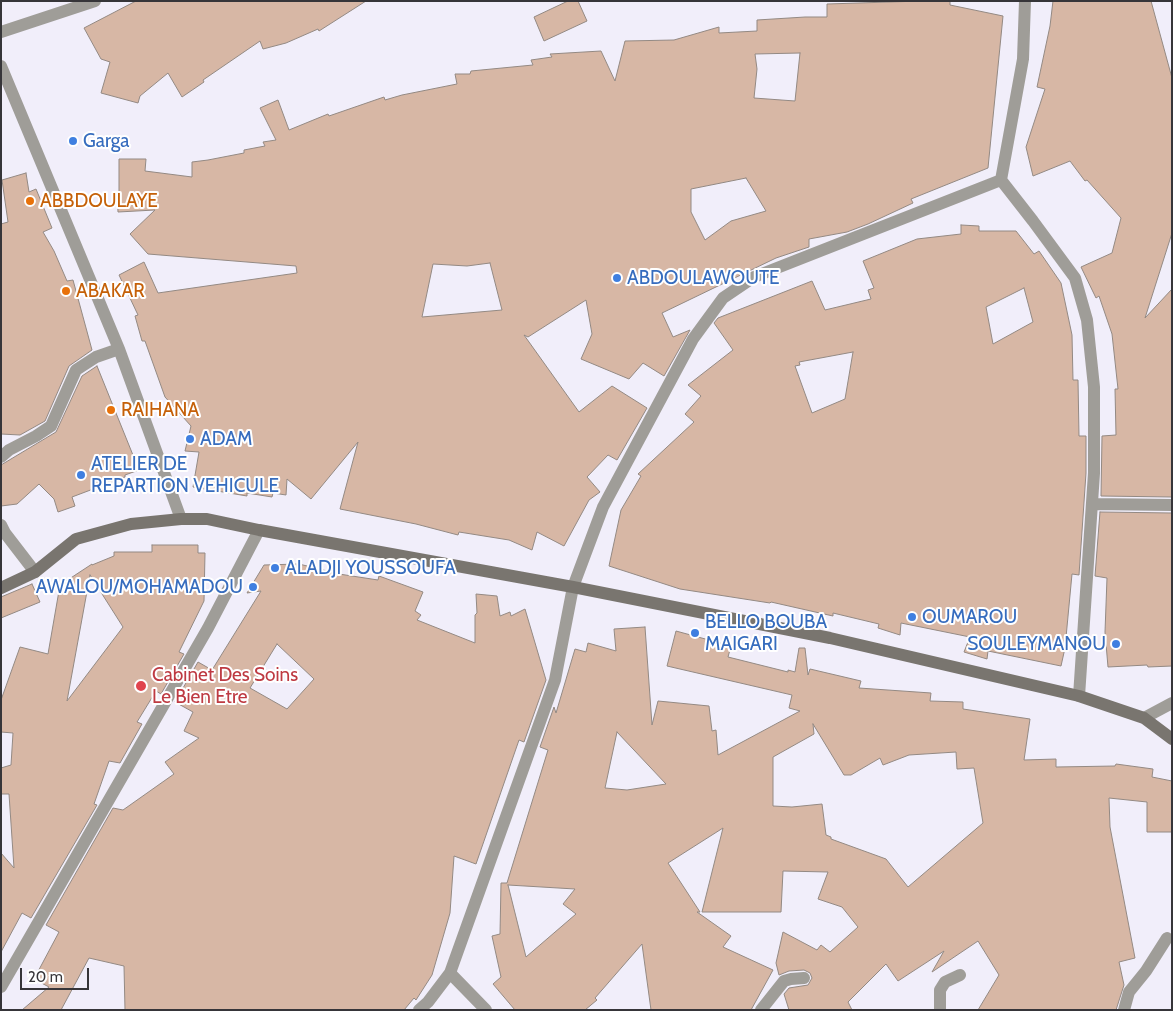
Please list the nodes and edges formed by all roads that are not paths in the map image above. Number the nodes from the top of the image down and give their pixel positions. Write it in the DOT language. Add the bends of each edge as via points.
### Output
graph roads {
  1 [pos="95,1"];
  2 [pos="1025,1"];
  3 [pos="1,32"];
  4 [pos="2,73"];
  5 [pos="1001,180"];
  6 [pos="119,349"];
  7 [pos="1,457"];
  8 [pos="1092,504"];
  9 [pos="1172,505"];
  10 [pos="181,519"];
  11 [pos="1,525"];
  12 [pos="259,530"];
  13 [pos="34,572"];
  14 [pos="573,587"];
  15 [pos="1,588"];
  16 [pos="1079,696"];
  17 [pos="1172,703"];
  18 [pos="1144,718"];
  19 [pos="1172,739"];
  20 [pos="1166,938"];
  21 [pos="450,973"];
  22 [pos="960,975"];
  23 [pos="804,978"];
  24 [pos="1,987"];
  25 [pos="419,1010"];
  26 [pos="486,1010"];
  27 [pos="761,1010"];
  28 [pos="940,1010"];
  29 [pos="1124,1010"];
  1 -- 3 [label="street"];
  2 -- 5 [label="street" via="1023,58"];
  4 -- 6 [label="street"];
  5 -- 8 [label="street" via="1075,278 1088,320 1094,387"];
  5 -- 14 [label="street" via="754,277 723,298 692,339 603,507"];
  6 -- 7 [label="street" via="96,357 76,370 51,426"];
  6 -- 10 [label="street"];
  8 -- 9 [label="street"];
  8 -- 16 [label="street"];
  10 -- 12 [label="street" via="208,519"];
  10 -- 13 [label="street" via="131,524 76,539"];
  11 -- 13 [label="street"];
  12 -- 14 [label="street"];
  12 -- 24 [label="street" via="208,628"];
  13 -- 15 [label="street"];
  14 -- 16 [label="street" via="830,638"];
  14 -- 21 [label="street" via="555,680"];
  16 -- 18 [label="street"];
  17 -- 18 [label="street"];
  18 -- 19 [label="street"];
  20 -- 29 [label="street" via="1129,992"];
  21 -- 25 [label="street"];
  21 -- 26 [label="street"];
  22 -- 28 [label="street" via="945,982 940,990"];
  23 -- 27 [label="street" via="784,981"];
}
